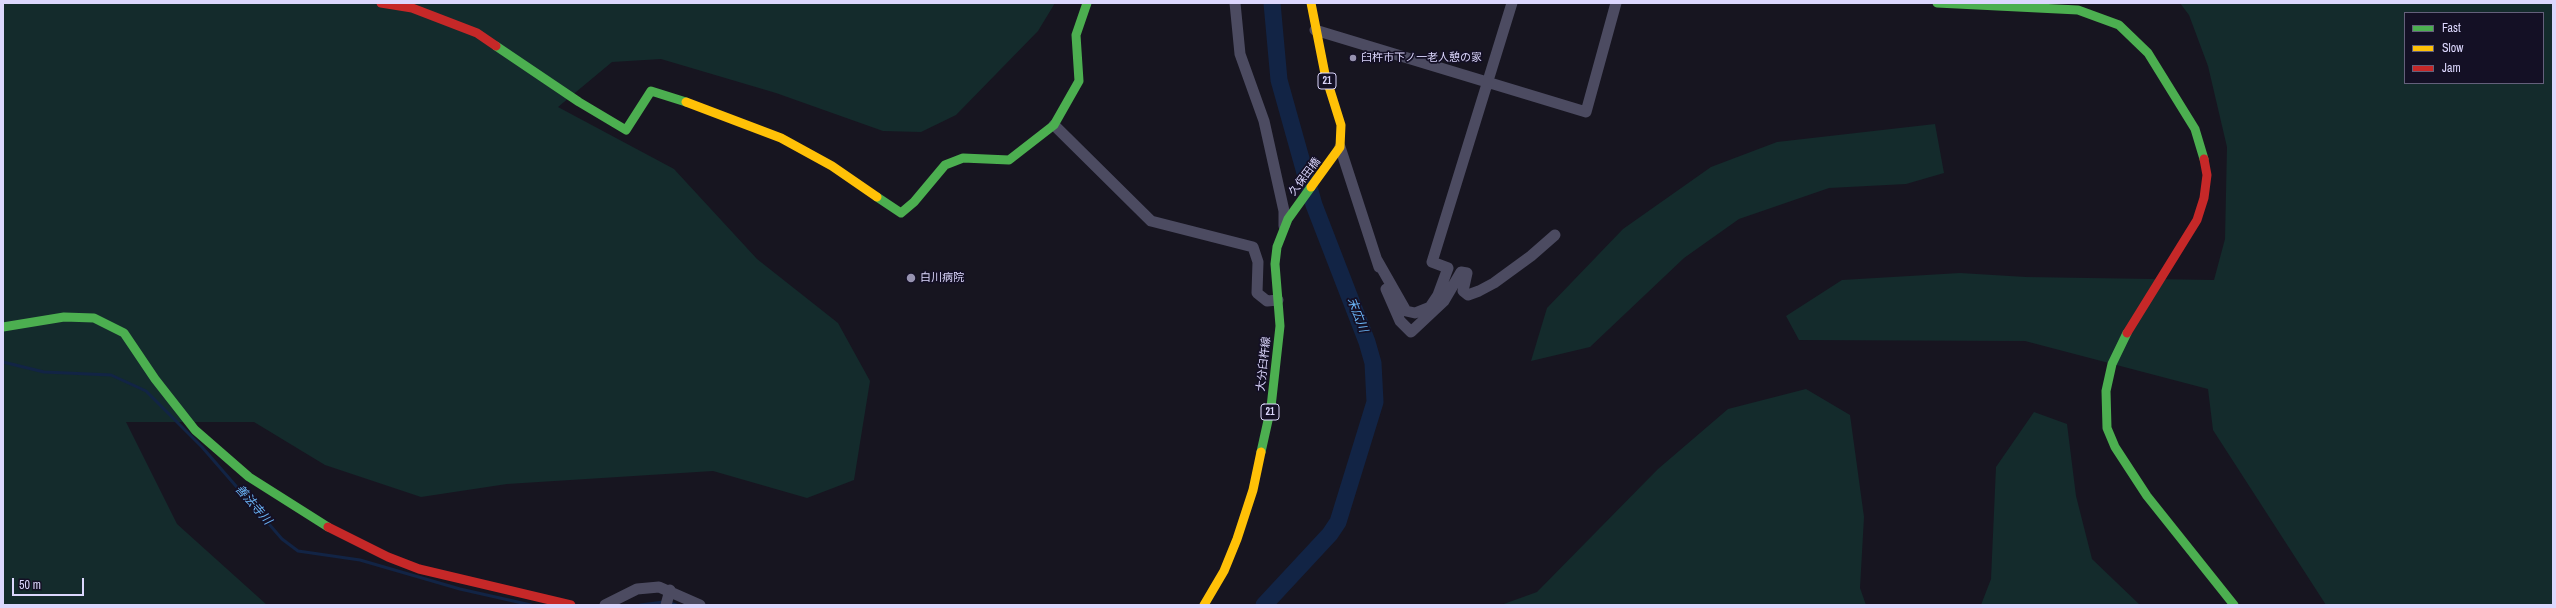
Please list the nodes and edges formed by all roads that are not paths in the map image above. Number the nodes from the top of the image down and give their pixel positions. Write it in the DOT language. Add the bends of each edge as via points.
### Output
graph roads {
  1 [pos="381,3"];
  2 [pos="1087,3"];
  3 [pos="1235,3"];
  4 [pos="1311,3"];
  5 [pos="1512,3"];
  6 [pos="1616,3"];
  7 [pos="1937,3"];
  8 [pos="1314,30"];
  9 [pos="1488,82"];
  10 [pos="1054,125"];
  11 [pos="1338,152"];
  12 [pos="1293,212"];
  13 [pos="1284,226"];
  14 [pos="1555,236"];
  15 [pos="1377,260"];
  16 [pos="1278,300"];
  17 [pos="3,327"];
  18 [pos="668,597"];
  19 [pos="571,605"];
  20 [pos="605,605"];
  21 [pos="700,605"];
  22 [pos="1204,605"];
  23 [pos="2234,605"];
  1 -- 10 [label="street" via="412,8 477,33 579,102 626,130 651,91 663,93 781,138 832,166 901,213 914,202 945,165 963,158 1009,160"];
  2 -- 10 [label="street" via="1076,35 1079,81"];
  3 -- 13 [label="street" via="1240,54 1264,121 1284,211"];
  4 -- 8 [label="street, 21"];
  5 -- 9 [label="street"];
  6 -- 9 [label="street" via="1586,112"];
  7 -- 23 [label="street" via="2078,10 2119,25 2148,53 2195,129 2204,157 2204,198 2197,220 2126,336 2112,364 2106,391 2107,428 2115,447 2147,496"];
  8 -- 9 [label="street"];
  8 -- 11 [label="street, 21" via="1324,74 1342,125"];
  9 -- 15 [label="street" via="1432,262 1448,268 1438,295 1430,307 1415,314 1406,312"];
  10 -- 16 [label="street" via="1151,222 1253,247 1258,262 1256,293 1266,301"];
  11 -- 12 [label="street, 久保田橋 / 21"];
  11 -- 15 [label="street"];
  12 -- 13 [label="street, 大分臼杵線 / 21"];
  13 -- 16 [label="street, 大分臼杵線 / 21" via="1276,257"];
  14 -- 15 [label="street" via="1494,283 1468,295 1463,291 1467,273 1461,272 1444,301 1411,332 1400,321 1392,306"];
  16 -- 22 [label="street, 大分臼杵線 / 21" via="1280,326 1277,368 1253,490 1224,571"];
  17 -- 19 [label="street" via="64,317 94,318 106,322 124,333 155,379 195,430 249,477 331,529 419,569"];
  18 -- 20 [label="street" via="659,587 637,589"];
  18 -- 21 [label="street"];
}
